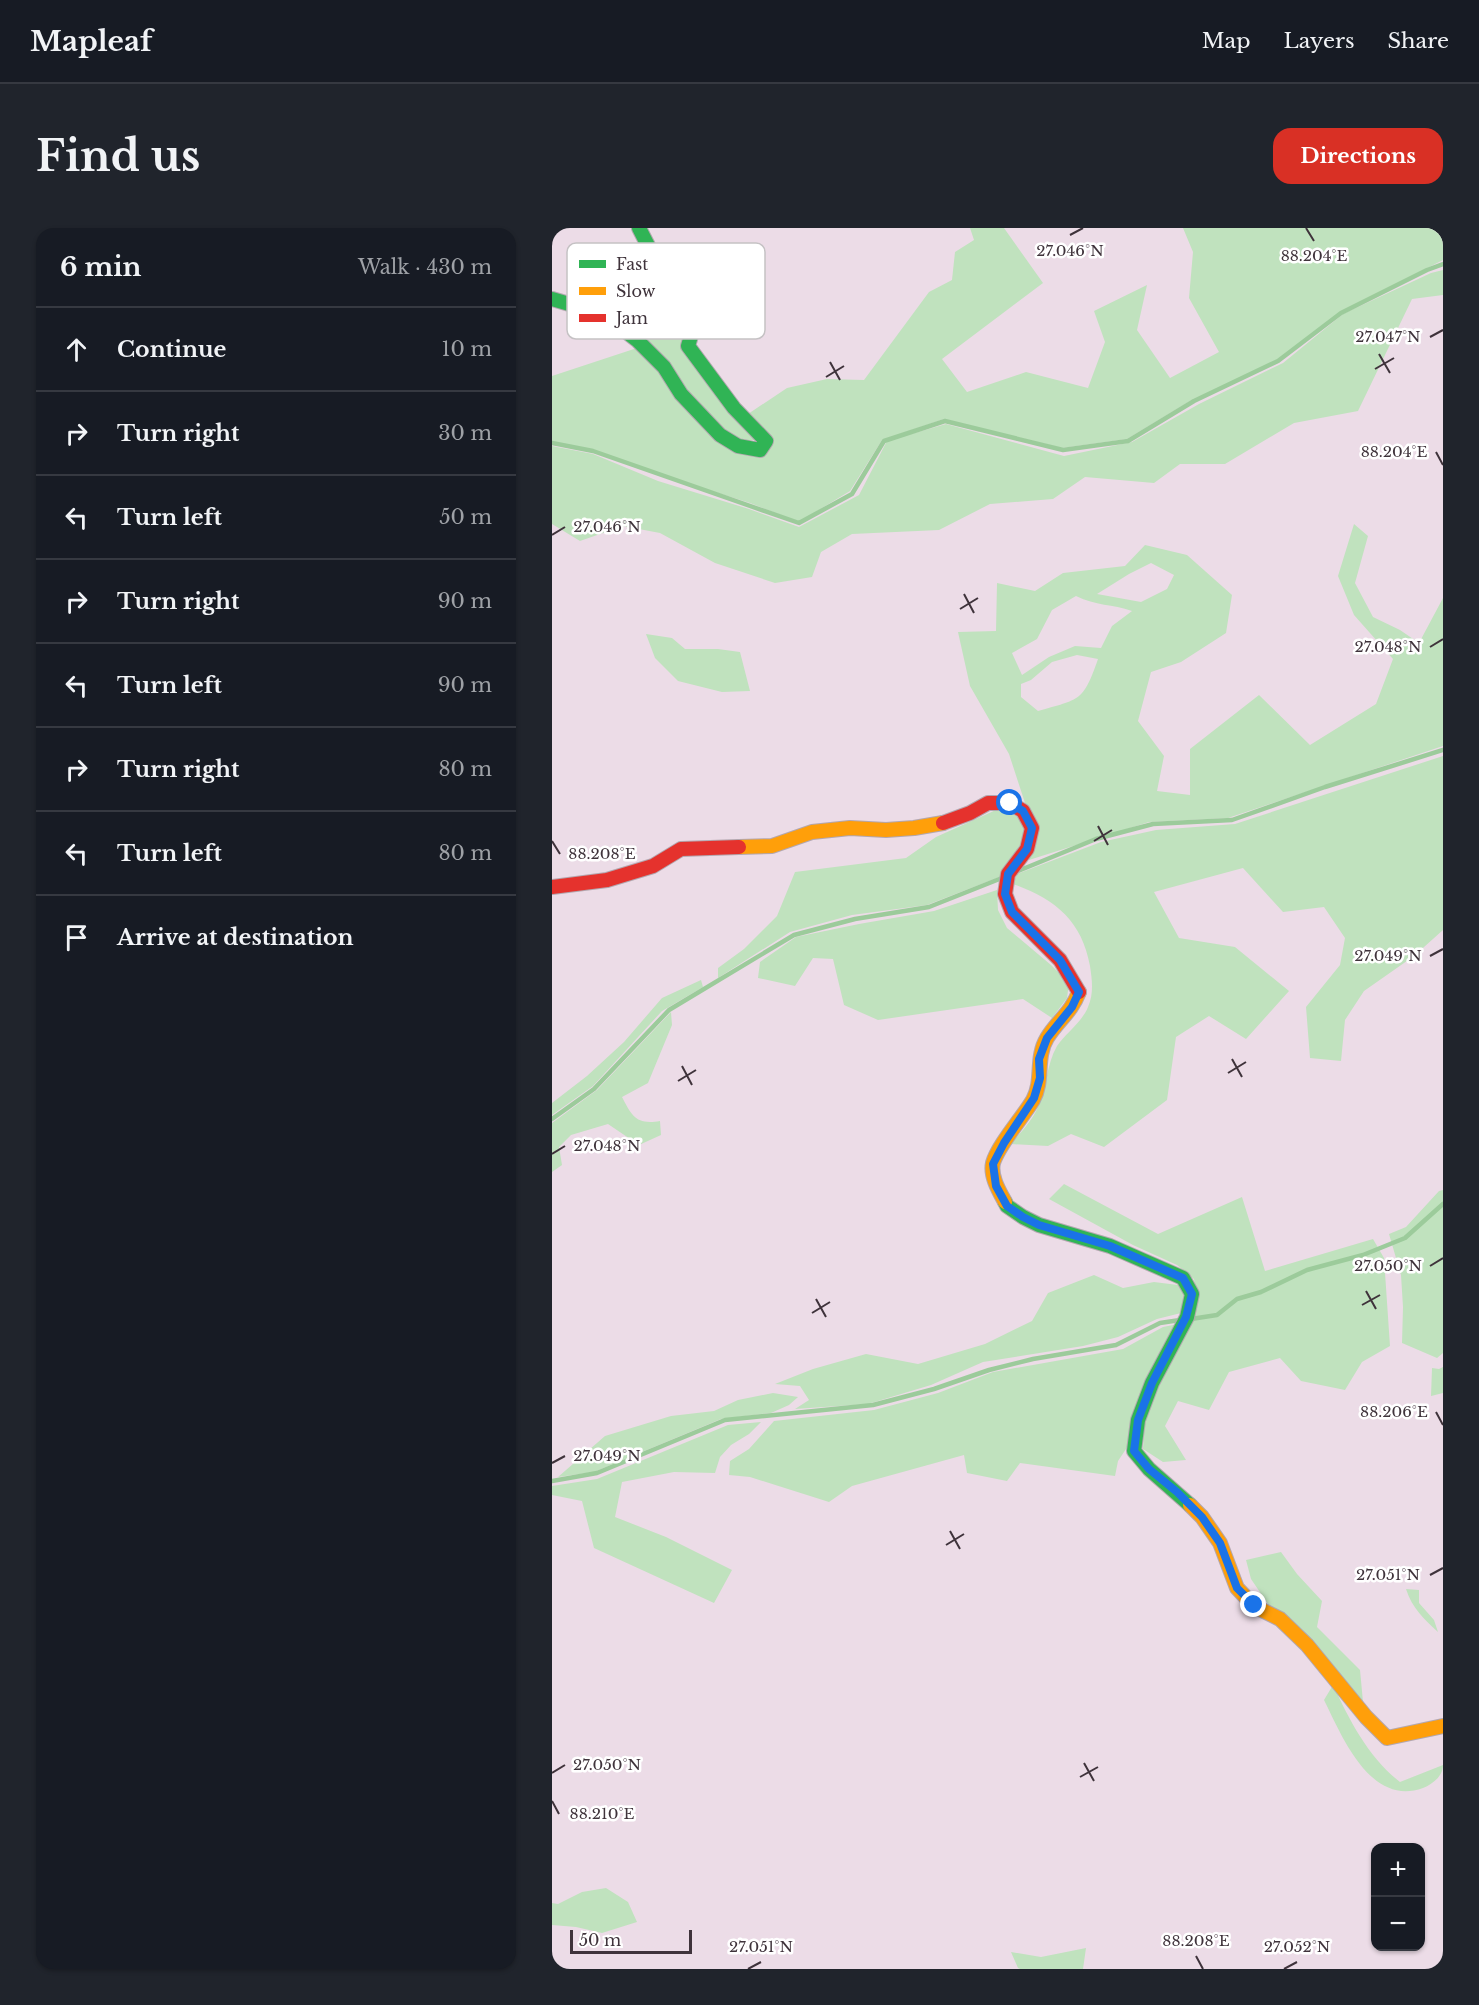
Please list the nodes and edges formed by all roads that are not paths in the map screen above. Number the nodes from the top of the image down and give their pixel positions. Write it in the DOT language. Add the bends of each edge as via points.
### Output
graph roads {
  1 [pos="639,228"];
  2 [pos="647,243"];
  3 [pos="552,298"];
  4 [pos="567,303"];
  5 [pos="635,339"];
  6 [pos="690,339"];
  7 [pos="552,887"];
  8 [pos="1443,1726"];
  1 -- 2 [label="street"];
  3 -- 4 [label="street"];
  5 -- 6 [label="street" via="720,435 738,446 760,450 766,441 733,408 688,346"];
  7 -- 8 [label="street" via="653,866 681,849 772,846 812,832 850,828 914,828 940,824 988,803 1010,803 1023,811 1032,828 1027,849 1008,874 1005,894 1012,912 1060,960 1079,992 1047,1038 1039,1059 1040,1078 1034,1098 993,1164 996,1186 1007,1206 1039,1225 1110,1246 1183,1278 1192,1294 1186,1317 1152,1383 1138,1420 1134,1451 1202,1517 1220,1543 1237,1588 1254,1605 1280,1619 1307,1645 1387,1738"];
}
